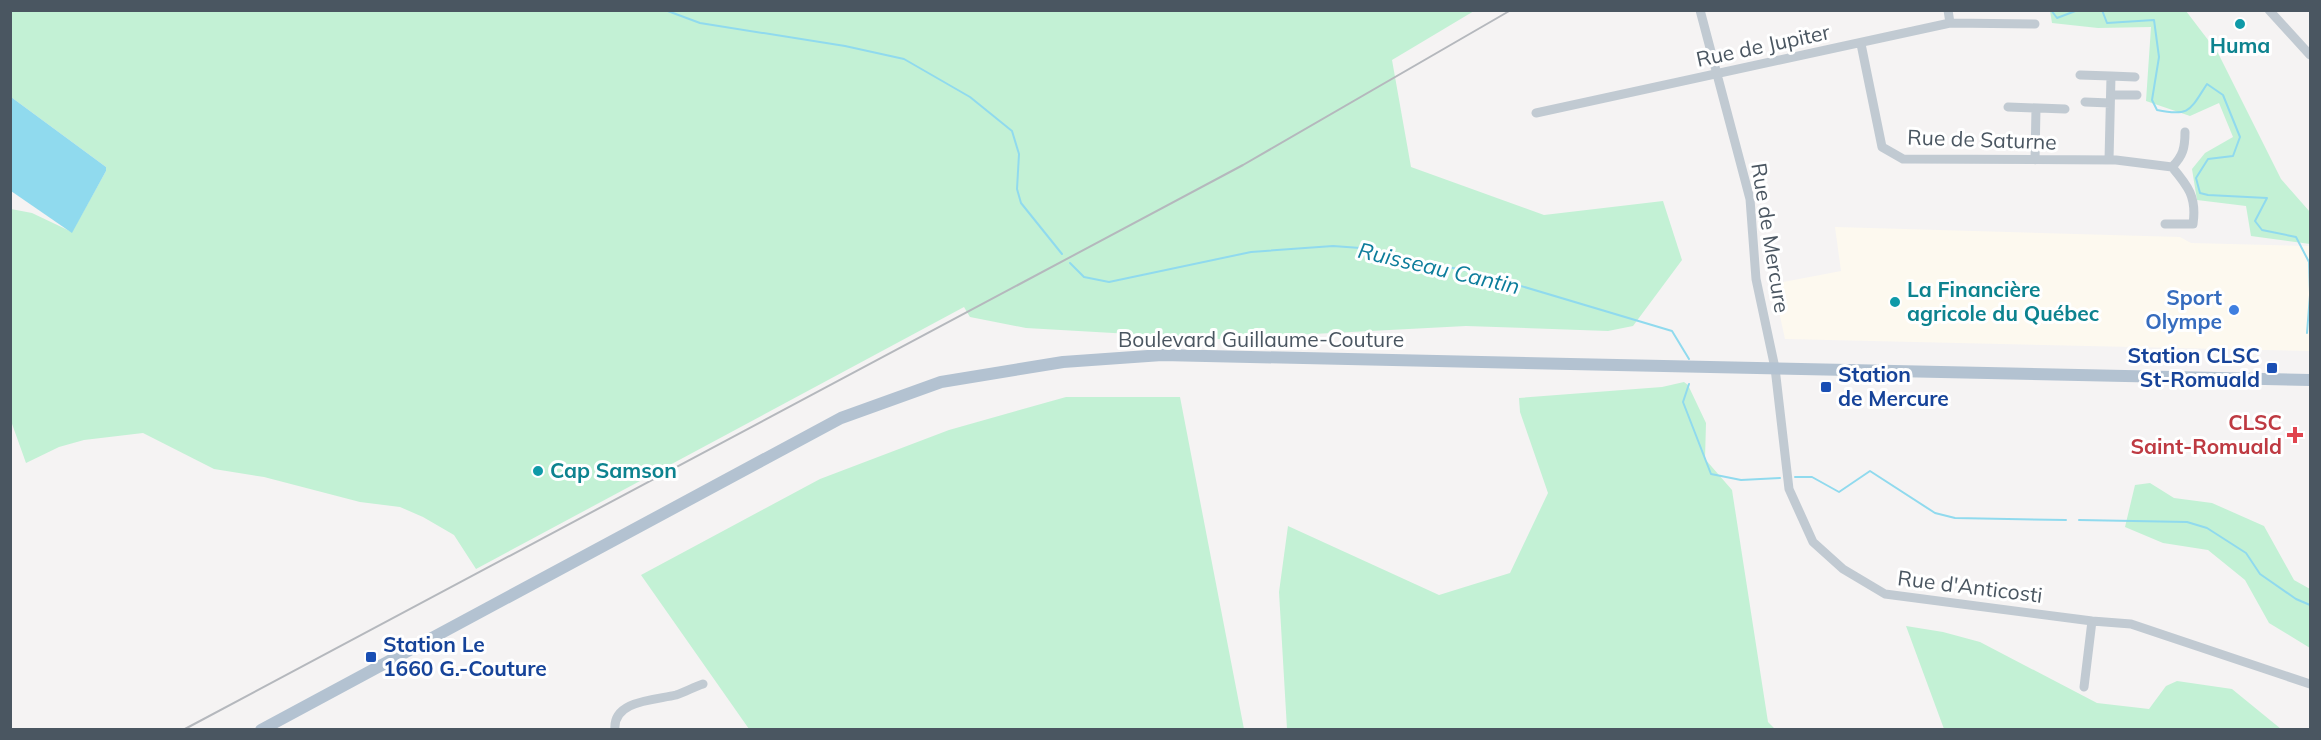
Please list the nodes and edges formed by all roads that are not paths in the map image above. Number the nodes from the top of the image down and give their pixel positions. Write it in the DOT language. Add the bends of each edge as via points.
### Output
graph roads {
  1 [pos="1700,10"];
  2 [pos="1948,10"];
  3 [pos="2269,10"];
  4 [pos="1950,23"];
  5 [pos="2035,24"];
  6 [pos="1861,44"];
  7 [pos="2310,55"];
  8 [pos="1717,74"];
  9 [pos="2080,75"];
  10 [pos="2111,76"];
  11 [pos="2134,77"];
  12 [pos="2137,95"];
  13 [pos="2111,99"];
  14 [pos="2085,102"];
  15 [pos="2008,107"];
  16 [pos="2037,108"];
  17 [pos="2065,109"];
  18 [pos="1536,114"];
  19 [pos="2185,132"];
  20 [pos="2035,160"];
  21 [pos="2113,160"];
  22 [pos="2172,167"];
  23 [pos="2165,224"];
  24 [pos="1775,368"];
  25 [pos="2310,380"];
  26 [pos="2092,621"];
  27 [pos="703,684"];
  28 [pos="2310,684"];
  29 [pos="2084,687"];
  30 [pos="261,729"];
  31 [pos="615,729"];
  1 -- 8 [label="street, Rue de Mercure"];
  2 -- 4 [label="street"];
  3 -- 7 [label="street"];
  4 -- 5 [label="street, Rue de Jupiter"];
  4 -- 6 [label="street, Rue de Jupiter"];
  6 -- 8 [label="street, Rue de Jupiter"];
  6 -- 20 [label="street, Rue de Saturne" via="1882,147 1903,159"];
  8 -- 18 [label="street, Rue de Jupiter"];
  8 -- 24 [label="street, Rue de Mercure" via="1750,199 1756,279"];
  9 -- 10 [label="street"];
  10 -- 11 [label="street"];
  10 -- 13 [label="street"];
  12 -- 13 [label="street"];
  13 -- 14 [label="street"];
  13 -- 21 [label="street"];
  15 -- 16 [label="street"];
  16 -- 17 [label="street"];
  16 -- 20 [label="street"];
  19 -- 22 [label="street" via="2182,157"];
  20 -- 21 [label="street, Rue de Saturne"];
  21 -- 22 [label="street, Rue de Saturne"];
  22 -- 23 [label="street" via="2188,186 2194,216 2193,224"];
  24 -- 25 [label="main road, Boulevard Guillaume-Couture"];
  24 -- 26 [label="street, Rue d'Anticosti" via="1789,489 1813,542 1843,569 1885,594"];
  24 -- 30 [label="main road, Boulevard Guillaume-Couture" via="1162,355 1063,362 941,382 841,418"];
  26 -- 28 [label="street, Rue d'Anticosti" via="2131,624"];
  26 -- 29 [label="street"];
  27 -- 31 [label="street" via="625,708 614,724"];
}
